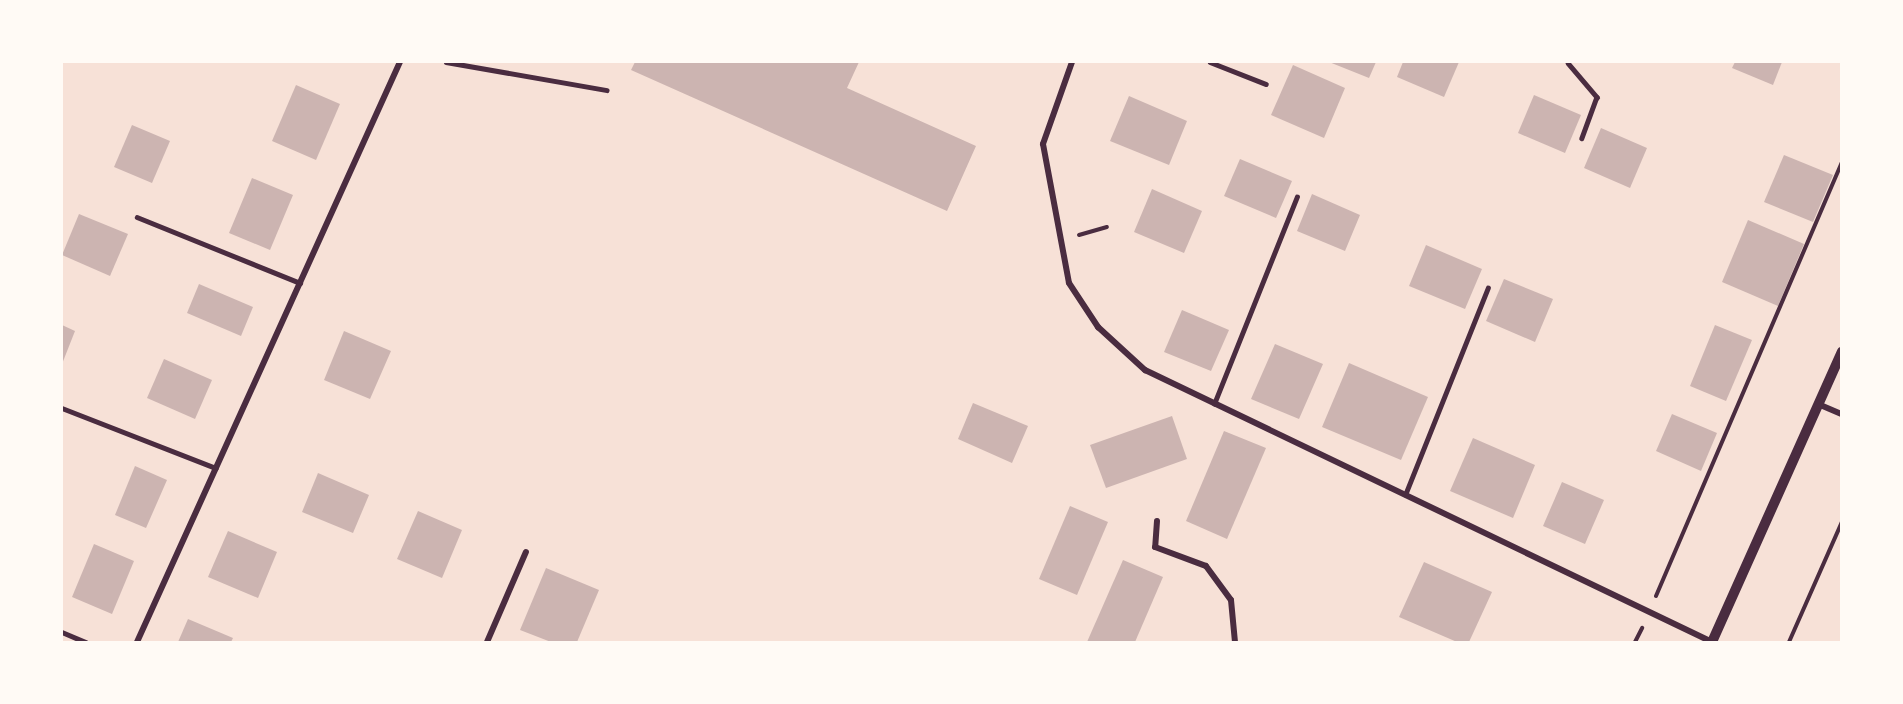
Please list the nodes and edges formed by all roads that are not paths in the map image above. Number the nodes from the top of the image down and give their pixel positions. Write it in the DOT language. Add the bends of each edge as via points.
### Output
graph roads {
  1 [pos="400,62"];
  2 [pos="446,62"];
  3 [pos="1071,62"];
  4 [pos="1210,62"];
  5 [pos="1568,62"];
  6 [pos="1266,84"];
  7 [pos="607,90"];
  8 [pos="1582,138"];
  9 [pos="1297,197"];
  10 [pos="137,217"];
  11 [pos="300,283"];
  12 [pos="1488,288"];
  13 [pos="1842,352"];
  14 [pos="1214,404"];
  15 [pos="1818,404"];
  16 [pos="62,408"];
  17 [pos="1842,414"];
  18 [pos="216,468"];
  19 [pos="1405,495"];
  20 [pos="1157,520"];
  21 [pos="526,552"];
  22 [pos="62,632"];
  23 [pos="86,642"];
  24 [pos="137,642"];
  25 [pos="487,642"];
  26 [pos="1236,642"];
  27 [pos="1712,642"];
  1 -- 11 [label="street"];
  2 -- 7 [label="lane"];
  3 -- 14 [label="street" via="1043,144 1069,283 1098,327 1145,370"];
  4 -- 6 [label="lane"];
  5 -- 8 [label="lane" via="1597,98"];
  9 -- 14 [label="lane"];
  10 -- 11 [label="lane"];
  11 -- 18 [label="street"];
  12 -- 19 [label="lane"];
  13 -- 15 [label="street"];
  14 -- 19 [label="street"];
  15 -- 17 [label="street"];
  15 -- 27 [label="street"];
  16 -- 18 [label="lane"];
  18 -- 24 [label="street"];
  19 -- 27 [label="street"];
  20 -- 26 [label="street" via="1155,547 1206,566 1231,600"];
  21 -- 25 [label="street"];
  22 -- 23 [label="lane"];
}
